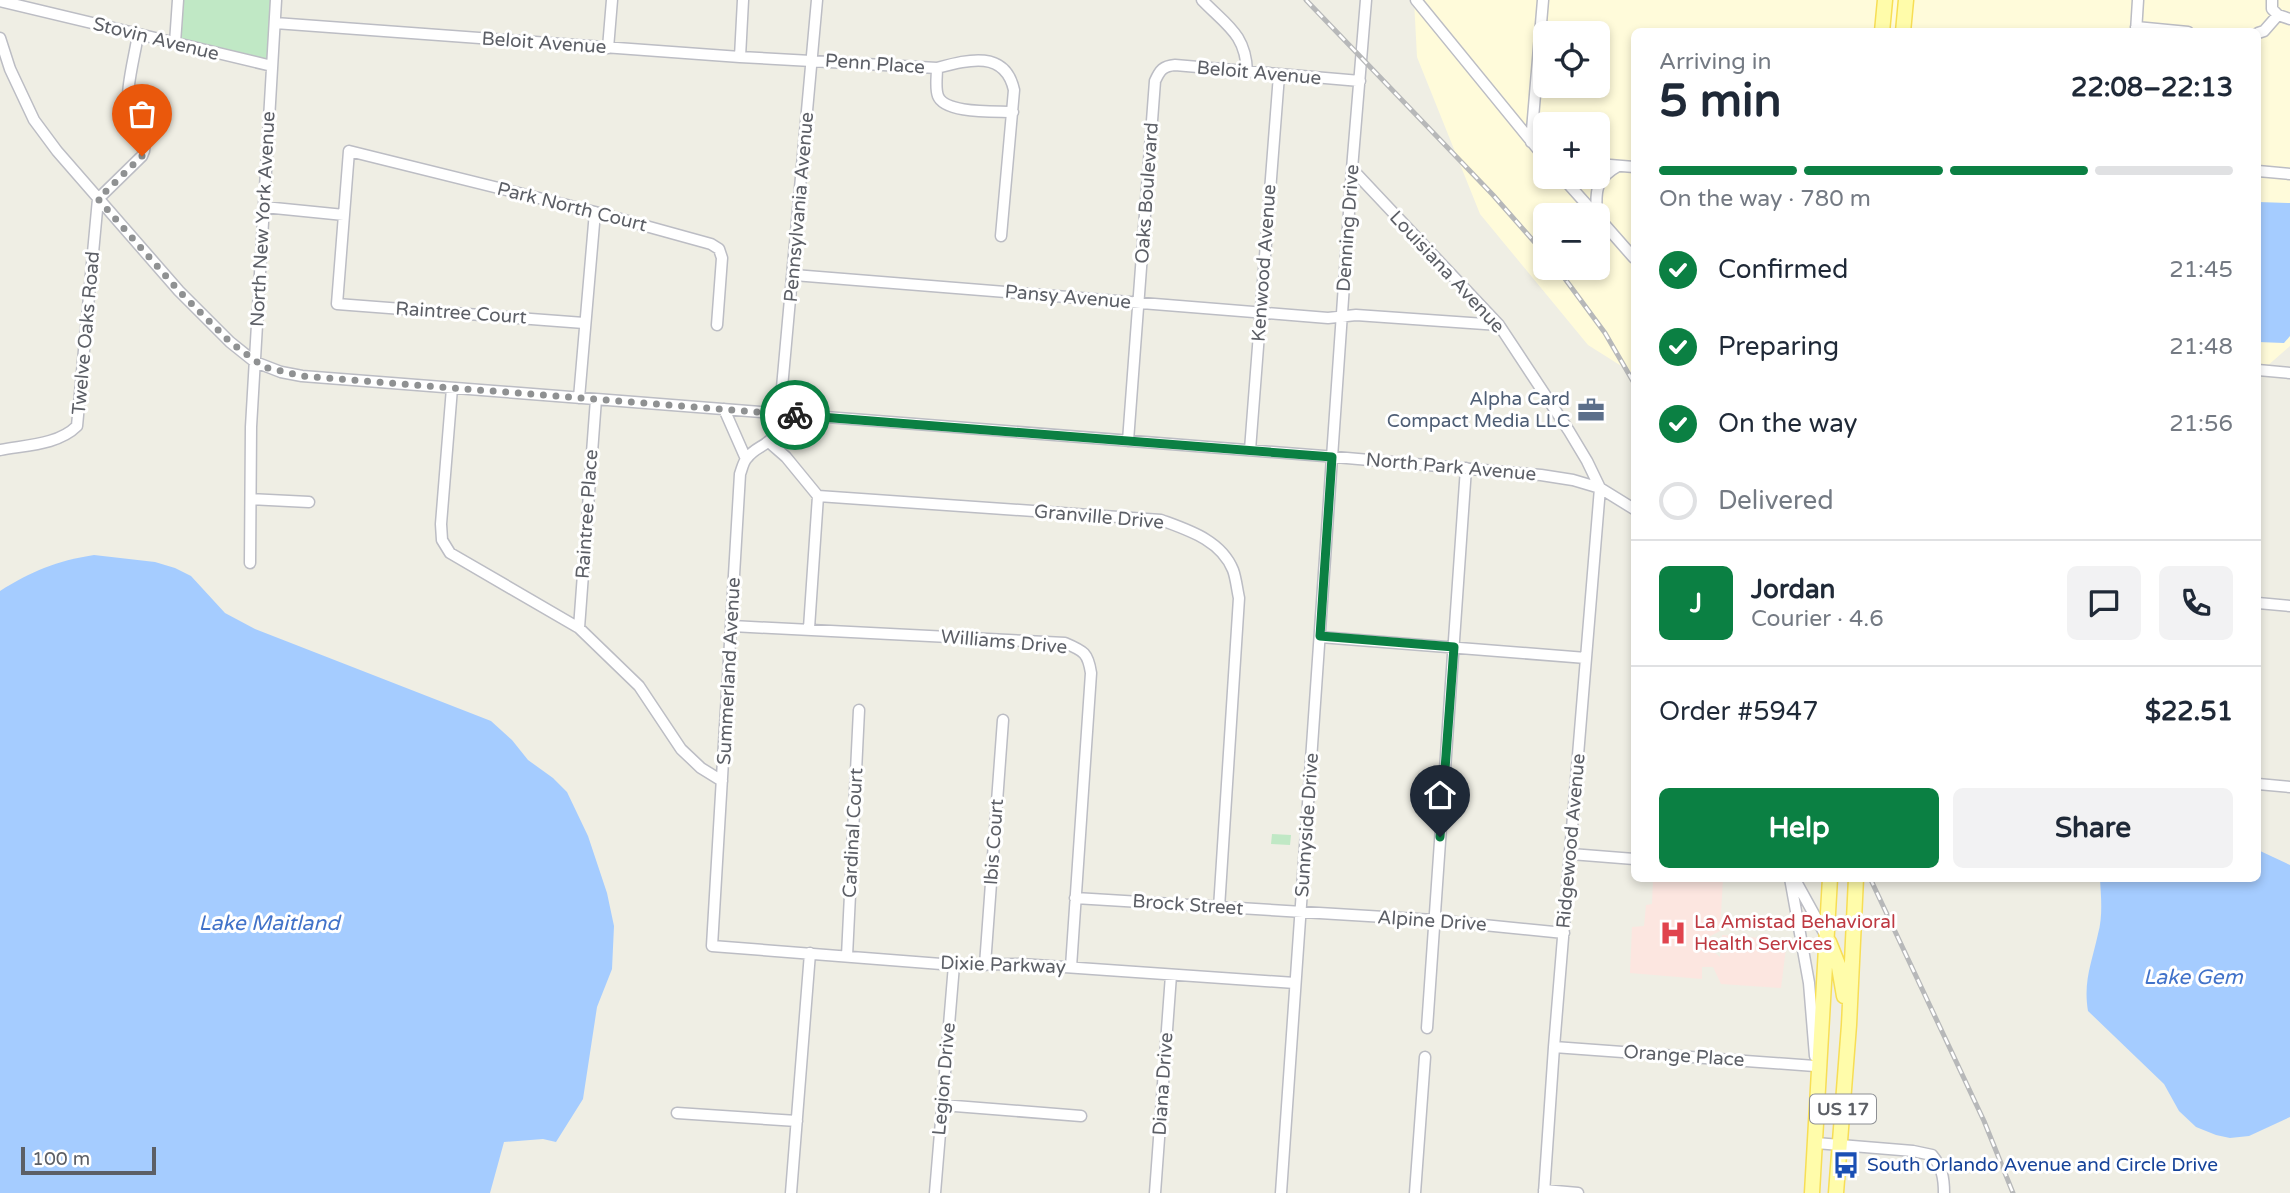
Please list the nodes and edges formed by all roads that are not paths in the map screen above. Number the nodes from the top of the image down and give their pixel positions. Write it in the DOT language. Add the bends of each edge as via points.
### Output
graph roads {
  1 [pos="178,0"];
  2 [pos="276,0"];
  3 [pos="612,0"];
  4 [pos="743,0"];
  5 [pos="817,0"];
  6 [pos="1202,0"];
  7 [pos="1366,0"];
  8 [pos="1416,0"];
  9 [pos="1543,0"];
  10 [pos="1885,0"];
  11 [pos="1906,0"];
  12 [pos="2138,0"];
  13 [pos="2272,0"];
  14 [pos="0,1"];
  15 [pos="2278,15"];
  16 [pos="2290,19"];
  17 [pos="275,23"];
  18 [pos="1882,28"];
  19 [pos="1903,28"];
  20 [pos="2136,28"];
  21 [pos="2261,32"];
  22 [pos="138,34"];
  23 [pos="0,38"];
  24 [pos="175,43"];
  25 [pos="608,48"];
  26 [pos="740,57"];
  27 [pos="813,60"];
  28 [pos="272,66"];
  29 [pos="5,67"];
  30 [pos="937,68"];
  31 [pos="1159,71"];
  32 [pos="1247,72"];
  33 [pos="1279,75"];
  34 [pos="1360,81"];
  35 [pos="1013,112"];
  36 [pos="1531,142"];
  37 [pos="1533,144"];
  38 [pos="1610,165"];
  39 [pos="1618,166"];
  40 [pos="1631,167"];
  41 [pos="1352,169"];
  42 [pos="2261,171"];
  43 [pos="2290,174"];
  44 [pos="1573,189"];
  45 [pos="98,199"];
  46 [pos="1585,203"];
  47 [pos="1597,203"];
  48 [pos="264,207"];
  49 [pos="595,212"];
  50 [pos="344,215"];
  51 [pos="1610,231"];
  52 [pos="1001,236"];
  53 [pos="1631,255"];
  54 [pos="794,275"];
  55 [pos="1139,303"];
  56 [pos="1260,313"];
  57 [pos="1342,317"];
  58 [pos="584,323"];
  59 [pos="717,325"];
  60 [pos="1499,325"];
  61 [pos="256,362"];
  62 [pos="2261,370"];
  63 [pos="2290,373"];
  64 [pos="452,388"];
  65 [pos="579,398"];
  66 [pos="596,399"];
  67 [pos="724,409"];
  68 [pos="780,413"];
  69 [pos="1128,442"];
  70 [pos="770,443"];
  71 [pos="0,450"];
  72 [pos="1250,450"];
  73 [pos="1332,457"];
  74 [pos="746,459"];
  75 [pos="1466,468"];
  76 [pos="1600,488"];
  77 [pos="818,496"];
  78 [pos="251,499"];
  79 [pos="309,502"];
  80 [pos="1631,507"];
  81 [pos="250,563"];
  82 [pos="2261,603"];
  83 [pos="2290,606"];
  84 [pos="732,626"];
  85 [pos="579,628"];
  86 [pos="809,628"];
  87 [pos="1320,636"];
  88 [pos="1454,647"];
  89 [pos="1586,658"];
  90 [pos="859,710"];
  91 [pos="1003,719"];
  92 [pos="722,781"];
  93 [pos="2261,784"];
  94 [pos="2290,787"];
  95 [pos="1571,854"];
  96 [pos="1631,859"];
  97 [pos="1793,882"];
  98 [pos="1794,882"];
  99 [pos="1830,882"];
  100 [pos="1856,882"];
  101 [pos="1075,898"];
  102 [pos="1219,908"];
  103 [pos="1300,912"];
  104 [pos="1434,920"];
  105 [pos="1564,933"];
  106 [pos="1828,938"];
  107 [pos="712,946"];
  108 [pos="810,953"];
  109 [pos="846,956"];
  110 [pos="954,965"];
  111 [pos="985,965"];
  112 [pos="1072,967"];
  113 [pos="1171,975"];
  114 [pos="1295,983"];
  115 [pos="1849,1025"];
  116 [pos="1427,1028"];
  117 [pos="1553,1047"];
  118 [pos="1424,1057"];
  119 [pos="1815,1066"];
  120 [pos="1818,1100"];
  121 [pos="942,1105"];
  122 [pos="677,1113"];
  123 [pos="1081,1116"];
  124 [pos="797,1121"];
  125 [pos="1816,1143"];
  126 [pos="1840,1144"];
  127 [pos="1544,1192"];
  128 [pos="791,1193"];
  129 [pos="935,1193"];
  130 [pos="1155,1193"];
  131 [pos="1281,1193"];
  132 [pos="1415,1193"];
  133 [pos="1578,1193"];
  134 [pos="1812,1193"];
  135 [pos="1836,1193"];
  136 [pos="1944,1193"];
  1 -- 24 [label="street"];
  2 -- 17 [label="street, North New York Avenue"];
  3 -- 25 [label="street"];
  4 -- 26 [label="street"];
  5 -- 27 [label="street, Pennsylvania Avenue"];
  6 -- 32 [label="street" via="1238,36 1247,55"];
  7 -- 34 [label="street, Denning Drive"];
  8 -- 36 [label="street"];
  9 -- 36 [label="street"];
  10 -- 18 [label="main road"];
  11 -- 19 [label="main road"];
  12 -- 20 [label="street"];
  13 -- 15 [label="street"];
  14 -- 22 [label="street, Stovin Avenue"];
  15 -- 16 [label="street"];
  15 -- 21 [label="street"];
  17 -- 25 [label="street, Beloit Avenue"];
  17 -- 28 [label="street, North New York Avenue"];
  22 -- 24 [label="street, Stovin Avenue"];
  22 -- 45 [label="street" via="127,102 146,148"];
  23 -- 29 [label="street, North Park Avenue"];
  24 -- 28 [label="street, Stovin Avenue"];
  25 -- 26 [label="street, Beloit Avenue"];
  26 -- 27 [label="street, Beloit Avenue"];
  27 -- 30 [label="street, Penn Place"];
  27 -- 54 [label="street, Pennsylvania Avenue"];
  28 -- 48 [label="street, North New York Avenue"];
  29 -- 45 [label="street, North Park Avenue" via="34,120"];
  30 -- 35 [label="street, Penn Place" via="938,98 944,104 954,109"];
  30 -- 35 [label="street, Penn Place" via="967,60 987,60 1002,67 1011,77"];
  31 -- 32 [label="street, Beloit Avenue" via="1175,65"];
  31 -- 55 [label="street, Oaks Boulevard"];
  32 -- 33 [label="street, Beloit Avenue"];
  33 -- 34 [label="street, Beloit Avenue"];
  33 -- 56 [label="street, Kenwood Avenue"];
  34 -- 41 [label="street, Denning Drive"];
  35 -- 52 [label="street, Penn Place"];
  36 -- 37 [label="street"];
  38 -- 39 [label="street"];
  39 -- 40 [label="street"];
  39 -- 47 [label="street" via="1608,171 1597,188"];
  41 -- 57 [label="street, Denning Drive"];
  41 -- 60 [label="street, Louisiana Avenue"];
  42 -- 43 [label="street"];
  44 -- 46 [label="street"];
  45 -- 61 [label="street, North Park Avenue" via="179,291"];
  45 -- 71 [label="street, Twelve Oaks Road" via="77,426 68,435"];
  48 -- 50 [label="street"];
  48 -- 61 [label="street, North New York Avenue"];
  49 -- 50 [label="street, Park North Court" via="349,151"];
  49 -- 58 [label="street"];
  49 -- 59 [label="street, Park North Court" via="719,249"];
  50 -- 58 [label="street, Raintree Court" via="337,304"];
  51 -- 53 [label="street"];
  54 -- 55 [label="street, Pansy Avenue"];
  54 -- 68 [label="street, Pennsylvania Avenue"];
  55 -- 56 [label="street, Pansy Avenue"];
  55 -- 69 [label="street, Oaks Boulevard"];
  56 -- 57 [label="street, Pansy Avenue"];
  56 -- 72 [label="street, Kenwood Avenue"];
  57 -- 60 [label="street, Pansy Avenue"];
  57 -- 73 [label="street, Denning Drive"];
  58 -- 65 [label="street"];
  60 -- 76 [label="street, Louisiana Avenue" via="1569,431"];
  61 -- 64 [label="street, North Park Avenue" via="302,376"];
  61 -- 78 [label="street, North New York Avenue"];
  62 -- 63 [label="street"];
  64 -- 65 [label="street, North Park Avenue"];
  64 -- 85 [label="street" via="442,540 450,553"];
  65 -- 66 [label="street, North Park Avenue"];
  66 -- 67 [label="street, North Park Avenue"];
  66 -- 85 [label="street, Raintree Place"];
  67 -- 68 [label="street, North Park Avenue"];
  67 -- 74 [label="street"];
  68 -- 69 [label="street, North Park Avenue"];
  68 -- 70 [label="street" via="778,432"];
  69 -- 72 [label="street, North Park Avenue"];
  70 -- 74 [label="street"];
  70 -- 77 [label="street"];
  72 -- 73 [label="street, North Park Avenue"];
  73 -- 75 [label="street, North Park Avenue"];
  73 -- 87 [label="street, Sunnyside Drive"];
  74 -- 84 [label="street, Summerland Avenue" via="740,474"];
  75 -- 76 [label="street, North Park Avenue" via="1573,480"];
  75 -- 88 [label="street"];
  76 -- 80 [label="street, North Park Avenue"];
  76 -- 89 [label="street, Ridgewood Avenue"];
  77 -- 86 [label="street"];
  77 -- 102 [label="street, Granville Drive" via="1161,520 1220,549 1233,569 1239,598"];
  78 -- 79 [label="street"];
  78 -- 81 [label="street, North New York Avenue"];
  82 -- 83 [label="street"];
  84 -- 86 [label="street, Williams Drive"];
  84 -- 92 [label="street, Summerland Avenue"];
  85 -- 92 [label="street" via="639,685 681,749"];
  86 -- 101 [label="street, Williams Drive" via="1065,643 1082,650 1091,673"];
  87 -- 88 [label="street"];
  87 -- 103 [label="street, Sunnyside Drive"];
  88 -- 89 [label="street"];
  88 -- 104 [label="street"];
  89 -- 95 [label="street, Ridgewood Avenue"];
  90 -- 109 [label="street, Cardinal Court"];
  91 -- 111 [label="street, Ibis Court"];
  92 -- 107 [label="street, Summerland Avenue"];
  93 -- 94 [label="street"];
  95 -- 96 [label="street"];
  95 -- 105 [label="street, Ridgewood Avenue"];
  97 -- 119 [label="street" via="1809,982"];
  98 -- 106 [label="street"];
  99 -- 106 [label="main road, US 17"];
  100 -- 115 [label="main road, US 17"];
  101 -- 102 [label="street, Brock Street"];
  101 -- 112 [label="street, Williams Drive"];
  102 -- 103 [label="street, Brock Street"];
  103 -- 104 [label="street, Alpine Drive"];
  103 -- 114 [label="street, Sunnyside Drive"];
  104 -- 105 [label="street, Alpine Drive"];
  104 -- 116 [label="street"];
  105 -- 117 [label="street, Ridgewood Avenue"];
  106 -- 115 [label="main road" via="1839,967"];
  106 -- 120 [label="main road, US 17"];
  107 -- 108 [label="street, Dixie Parkway"];
  108 -- 109 [label="street, Dixie Parkway"];
  108 -- 124 [label="street"];
  109 -- 110 [label="street, Dixie Parkway"];
  110 -- 111 [label="street, Dixie Parkway"];
  110 -- 121 [label="street, Legion Drive"];
  111 -- 112 [label="street, Dixie Parkway"];
  112 -- 113 [label="street, Dixie Parkway"];
  113 -- 114 [label="street, Dixie Parkway"];
  113 -- 130 [label="street, Diana Drive"];
  114 -- 131 [label="street, Sunnyside Drive"];
  115 -- 126 [label="main road, US 17"];
  117 -- 119 [label="street, Orange Place"];
  117 -- 127 [label="street, Ridgewood Avenue"];
  118 -- 132 [label="street"];
  119 -- 120 [label="street"];
  120 -- 125 [label="main road, US 17"];
  121 -- 123 [label="street"];
  121 -- 129 [label="street, Legion Drive"];
  122 -- 124 [label="street"];
  124 -- 128 [label="street"];
  125 -- 126 [label="street"];
  125 -- 134 [label="main road, US 17"];
  126 -- 135 [label="main road, US 17"];
  126 -- 136 [label="street" via="1932,1155 1941,1169"];
  127 -- 133 [label="street"];
}
